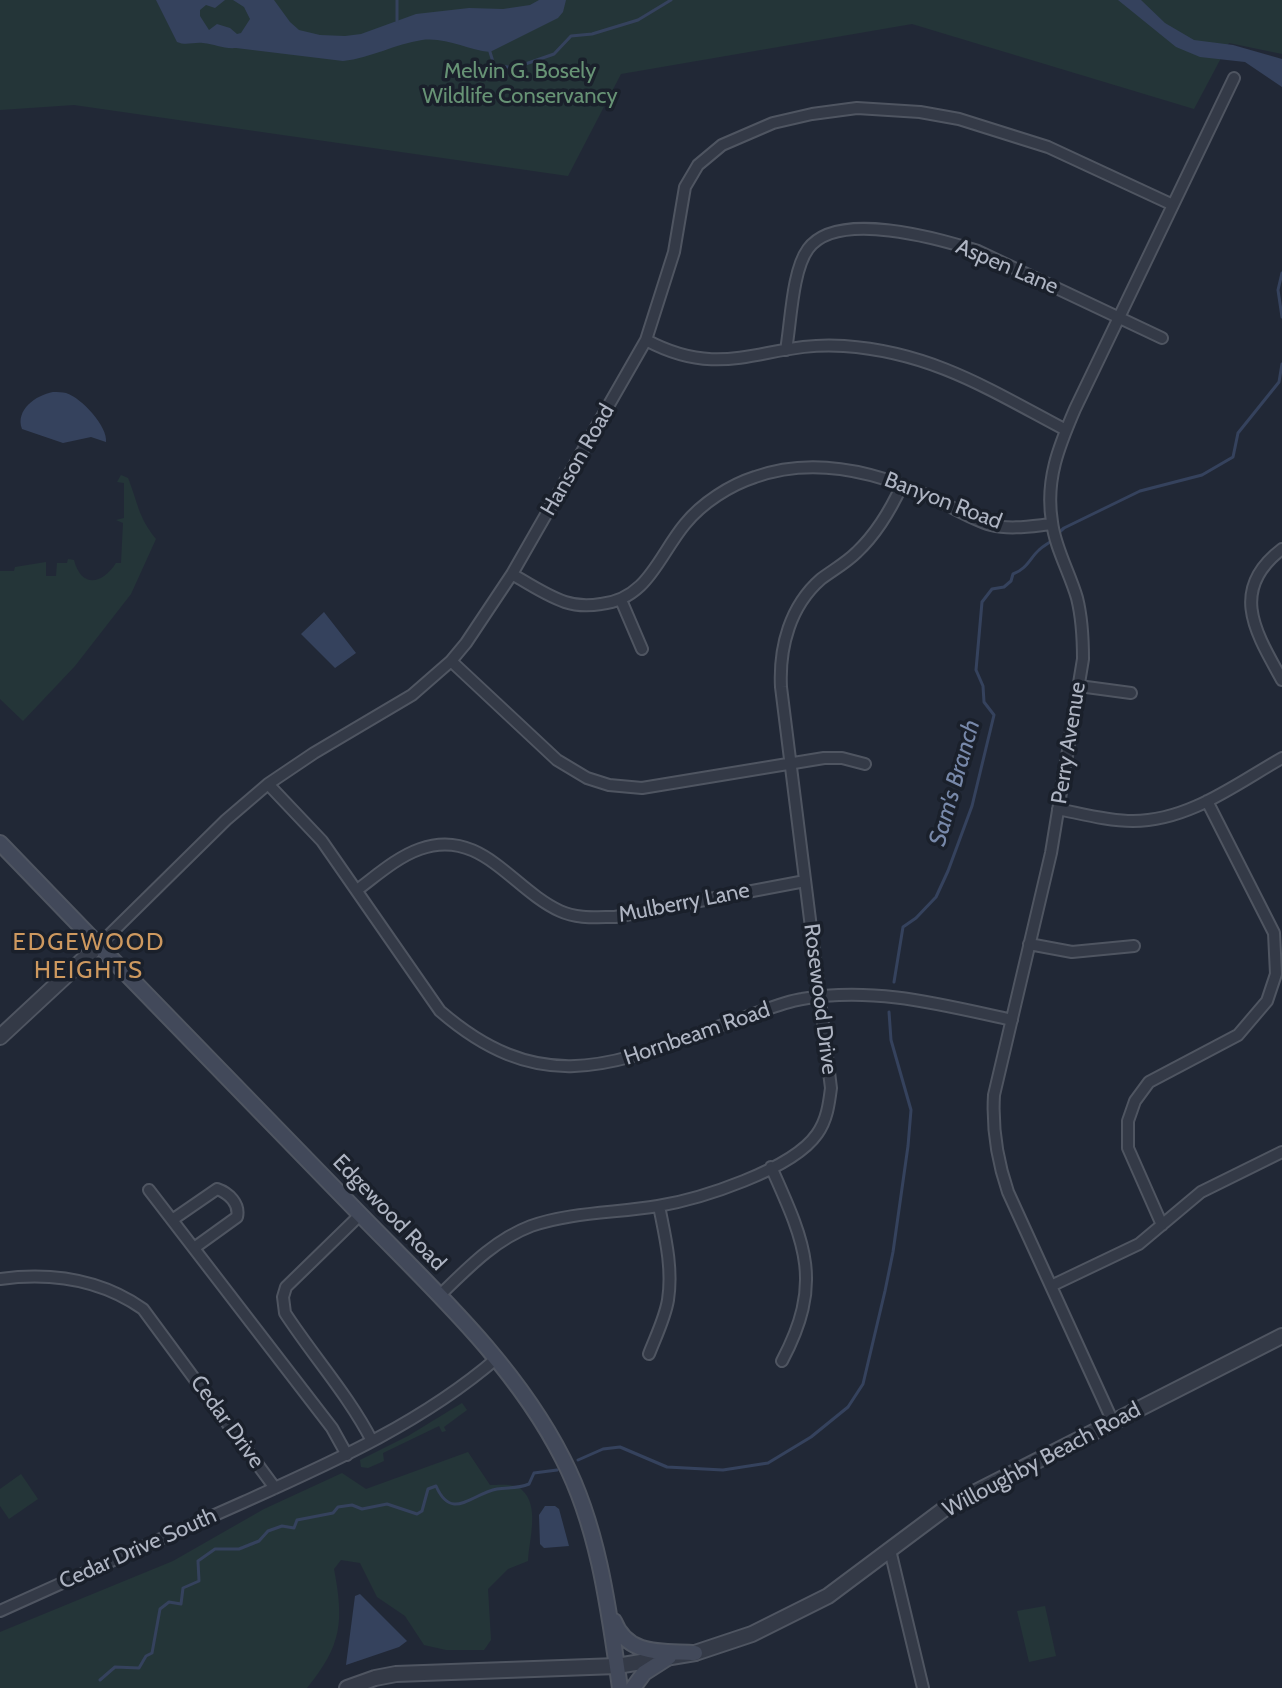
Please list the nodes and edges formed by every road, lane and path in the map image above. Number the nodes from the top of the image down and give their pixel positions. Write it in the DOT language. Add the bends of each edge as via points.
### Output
graph roads {
  1 [pos="1234,78"];
  2 [pos="1173,205"];
  3 [pos="1120,317"];
  4 [pos="1162,338"];
  5 [pos="646,340"];
  6 [pos="786,350"];
  7 [pos="1066,430"];
  8 [pos="902,485"];
  9 [pos="1052,524"];
  10 [pos="1282,549"];
  11 [pos="512,574"];
  12 [pos="621,600"];
  13 [pos="642,649"];
  14 [pos="451,661"];
  15 [pos="1282,680"];
  16 [pos="1079,686"];
  17 [pos="1131,693"];
  18 [pos="1282,758"];
  19 [pos="791,763"];
  20 [pos="865,764"];
  21 [pos="268,784"];
  22 [pos="1207,801"];
  23 [pos="1058,809"];
  24 [pos="0,843"];
  25 [pos="805,881"];
  26 [pos="357,890"];
  27 [pos="1029,944"];
  28 [pos="99,945"];
  29 [pos="1134,946"];
  30 [pos="819,997"];
  31 [pos="1012,1020"];
  32 [pos="0,1037"];
  33 [pos="1282,1152"];
  34 [pos="771,1167"];
  35 [pos="149,1190"];
  36 [pos="659,1206"];
  37 [pos="360,1215"];
  38 [pos="172,1220"];
  39 [pos="1162,1225"];
  40 [pos="194,1248"];
  41 [pos="0,1279"];
  42 [pos="1051,1286"];
  43 [pos="439,1296"];
  44 [pos="1282,1336"];
  45 [pos="649,1354"];
  46 [pos="497,1358"];
  47 [pos="782,1361"];
  48 [pos="1113,1422"];
  49 [pos="372,1441"];
  50 [pos="347,1455"];
  51 [pos="275,1488"];
  52 [pos="890,1550"];
  53 [pos="607,1604"];
  54 [pos="0,1611"];
  55 [pos="695,1653"];
  56 [pos="669,1657"];
  57 [pos="617,1666"];
  58 [pos="347,1688"];
  59 [pos="620,1688"];
  60 [pos="633,1688"];
  61 [pos="923,1688"];
  1 -- 2 [label="street, Perry Avenue"];
  2 -- 3 [label="street, Perry Avenue"];
  2 -- 5 [label="street, Hanson Road" via="1048,147 959,119 857,108 773,123 722,145 690,176 667,280"];
  3 -- 4 [label="street, Aspen Lane"];
  3 -- 6 [label="street, Aspen Lane" via="951,242 886,230 838,231 817,240 803,258"];
  3 -- 7 [label="street, Perry Avenue"];
  5 -- 6 [label="street" via="702,360"];
  5 -- 11 [label="street, Hanson Road"];
  6 -- 7 [label="street" via="842,345 929,361"];
  7 -- 9 [label="street, Perry Avenue" via="1054,461"];
  8 -- 9 [label="street, Banyon Road" via="993,525"];
  8 -- 12 [label="street, Banyon Road" via="869,473 827,468 754,477 700,508 651,576"];
  8 -- 19 [label="street, Rosewood Drive" via="874,532 808,592 790,622 780,673"];
  9 -- 16 [label="street, Perry Avenue" via="1081,618"];
  10 -- 15 [label="street" via="1254,581 1250,608 1260,641"];
  11 -- 12 [label="street" via="563,602 592,606"];
  11 -- 14 [label="street, Hanson Road"];
  12 -- 13 [label="street"];
  14 -- 19 [label="street" via="557,760 609,785 642,788"];
  14 -- 21 [label="street, Hanson Road" via="397,705"];
  16 -- 17 [label="street"];
  16 -- 23 [label="street, Perry Avenue"];
  18 -- 22 [label="street"];
  19 -- 20 [label="street" via="833,758"];
  19 -- 25 [label="street, Rosewood Drive"];
  21 -- 26 [label="street, Hornbeam Road" via="322,841"];
  21 -- 28 [label="street, Hanson Road"];
  22 -- 23 [label="street" via="1151,820"];
  22 -- 39 [label="street" via="1274,933 1276,974 1267,1001 1238,1035 1149,1082 1135,1101 1128,1148"];
  23 -- 27 [label="street, Perry Avenue"];
  24 -- 28 [label="main road, Edgewood Road"];
  25 -- 26 [label="street, Mulberry Lane" via="592,918 542,902 476,850 441,844 419,849"];
  25 -- 30 [label="street, Rosewood Drive"];
  26 -- 30 [label="street, Hornbeam Road" via="440,1011 493,1049 523,1061 574,1067 628,1059"];
  27 -- 29 [label="street" via="1072,952"];
  27 -- 31 [label="street, Perry Avenue"];
  28 -- 32 [label="street, Hanson Road"];
  28 -- 37 [label="main road, Edgewood Road"];
  30 -- 31 [label="street, Hornbeam Road" via="891,996"];
  30 -- 34 [label="street, Rosewood Drive" via="829,1105 817,1135"];
  31 -- 42 [label="street, Perry Avenue" via="994,1095 998,1162"];
  33 -- 39 [label="street" via="1201,1192"];
  34 -- 36 [label="street, Rosewood Drive"];
  34 -- 47 [label="street" via="797,1226 807,1269 799,1326"];
  35 -- 38 [label="street"];
  36 -- 43 [label="street, Rosewood Drive" via="559,1219 522,1230 492,1247"];
  36 -- 45 [label="street" via="668,1303"];
  37 -- 43 [label="main road, Edgewood Road"];
  37 -- 49 [label="street" via="286,1287 283,1305"];
  38 -- 40 [label="street"];
  38 -- 40 [label="street" via="217,1189 236,1203 237,1217"];
  39 -- 42 [label="street" via="1139,1244"];
  40 -- 50 [label="street"];
  41 -- 51 [label="street, Cedar Drive" via="85,1281 143,1309"];
  42 -- 48 [label="street, Perry Avenue"];
  43 -- 46 [label="main road, Edgewood Road"];
  44 -- 48 [label="street, Willoughby Beach Road"];
  46 -- 49 [label="street, Cedar Drive" via="439,1403"];
  46 -- 53 [label="main road, Edgewood Road" via="565,1462 586,1517"];
  48 -- 52 [label="street, Willoughby Beach Road" via="954,1504"];
  49 -- 50 [label="street, Cedar Drive"];
  50 -- 51 [label="street, Cedar Drive"];
  51 -- 54 [label="street, Cedar Drive South"];
  52 -- 55 [label="street, Willoughby Beach Road" via="828,1596 752,1634"];
  52 -- 61 [label="street"];
  53 -- 55 [label="main road" via="618,1631 637,1649"];
  53 -- 57 [label="main road, Edgewood Road"];
  55 -- 56 [label="street, Willoughby Beach Road"];
  56 -- 57 [label="street, Willoughby Beach Road"];
  56 -- 60 [label="main road" via="644,1673"];
  57 -- 58 [label="street, Willoughby Beach Road" via="396,1674"];
  57 -- 59 [label="main road, Edgewood Road"];
}
